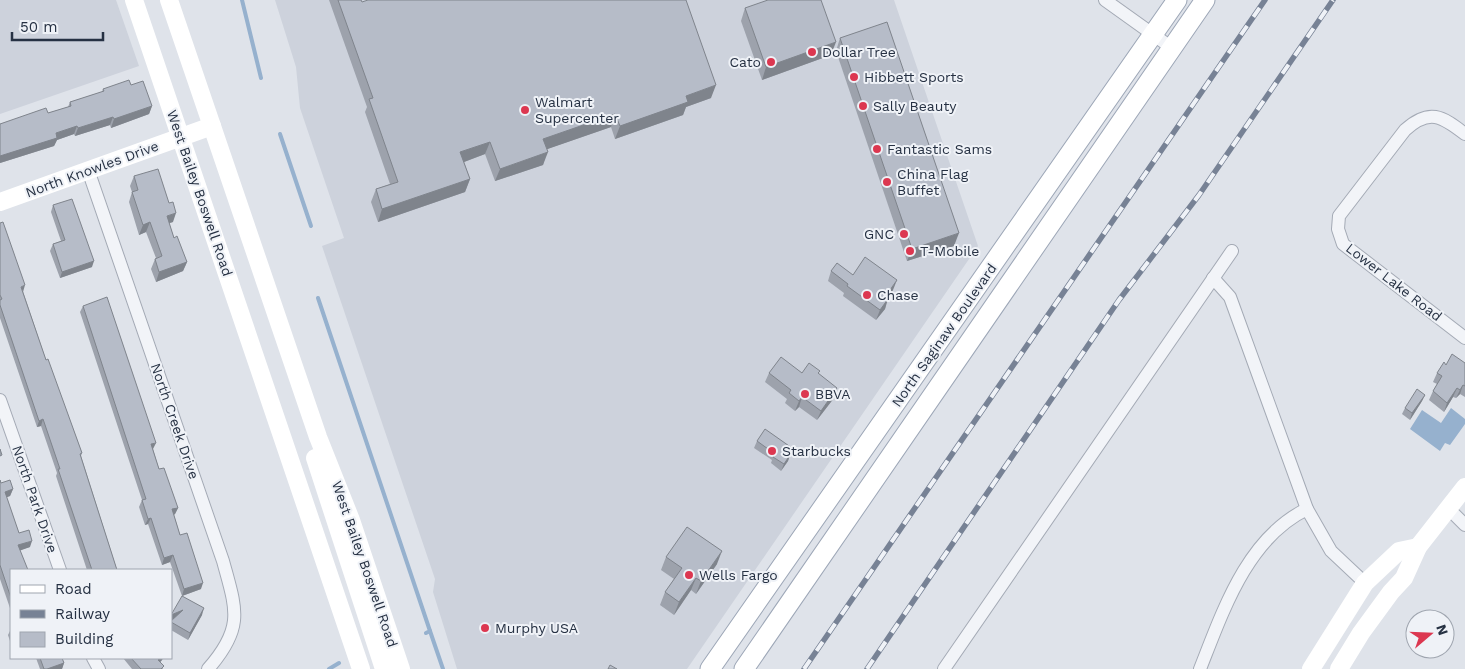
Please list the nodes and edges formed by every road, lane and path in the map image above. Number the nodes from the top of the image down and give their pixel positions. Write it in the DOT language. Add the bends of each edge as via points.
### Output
graph roads {
  1 [pos="134,0"];
  2 [pos="170,0"];
  3 [pos="1105,0"];
  4 [pos="1177,0"];
  5 [pos="1205,0"];
  6 [pos="1154,34"];
  7 [pos="1172,48"];
  8 [pos="212,126"];
  9 [pos="1465,134"];
  10 [pos="180,137"];
  11 [pos="88,170"];
  12 [pos="0,202"];
  13 [pos="1232,251"];
  14 [pos="1213,278"];
  15 [pos="1465,338"];
  16 [pos="296,375"];
  17 [pos="266,387"];
  18 [pos="0,400"];
  19 [pos="1465,487"];
  20 [pos="1448,508"];
  21 [pos="1307,509"];
  22 [pos="1465,524"];
  23 [pos="1418,547"];
  24 [pos="60,569"];
  25 [pos="1365,583"];
  26 [pos="1377,611"];
  27 [pos="1201,667"];
  28 [pos="208,669"];
  29 [pos="360,669"];
  30 [pos="372,669"];
  31 [pos="384,669"];
  32 [pos="401,669"];
  33 [pos="710,669"];
  34 [pos="744,669"];
  35 [pos="944,669"];
  36 [pos="1214,669"];
  37 [pos="1311,669"];
  38 [pos="1338,669"];
  1 -- 10 [label="main road, West Bailey Boswell Road"];
  2 -- 8 [label="main road, West Bailey Boswell Road"];
  3 -- 6 [label="street"];
  4 -- 6 [label="main road, North Saginaw Boulevard"];
  5 -- 7 [label="main road, North Saginaw Boulevard"];
  6 -- 7 [label="street"];
  6 -- 33 [label="main road, North Saginaw Boulevard"];
  7 -- 34 [label="main road, North Saginaw Boulevard"];
  8 -- 10 [label="main road, North Knowles Drive"];
  8 -- 16 [label="main road, West Bailey Boswell Road"];
  9 -- 15 [label="street, Lower Lake Road" via="1441,117 1429,115 1416,120 1339,216 1338,229 1344,244"];
  10 -- 11 [label="main road, North Knowles Drive"];
  10 -- 17 [label="main road, West Bailey Boswell Road"];
  11 -- 12 [label="main road, North Knowles Drive"];
  11 -- 28 [label="street, North Creek Drive" via="220,551 234,601 236,616 231,633"];
  13 -- 14 [label="street"];
  14 -- 21 [label="street" via="1230,297"];
  14 -- 35 [label="street"];
  16 -- 31 [label="main road, West Bailey Boswell Road" via="306,431"];
  16 -- 32 [label="main road, West Bailey Boswell Road"];
  17 -- 29 [label="main road, West Bailey Boswell Road"];
  17 -- 30 [label="main road, West Bailey Boswell Road" via="291,436"];
  18 -- 24 [label="street, North Park Drive"];
  19 -- 20 [label="main road"];
  20 -- 22 [label="street"];
  20 -- 23 [label="main road"];
  21 -- 25 [label="street" via="1331,551"];
  21 -- 27 [label="street" via="1293,516 1264,542 1228,597"];
  23 -- 25 [label="main road" via="1399,551"];
  23 -- 26 [label="main road" via="1404,578"];
  25 -- 26 [label="main road"];
  25 -- 37 [label="main road"];
  26 -- 38 [label="main road"];
  27 -- 36 [label="street"];
}
